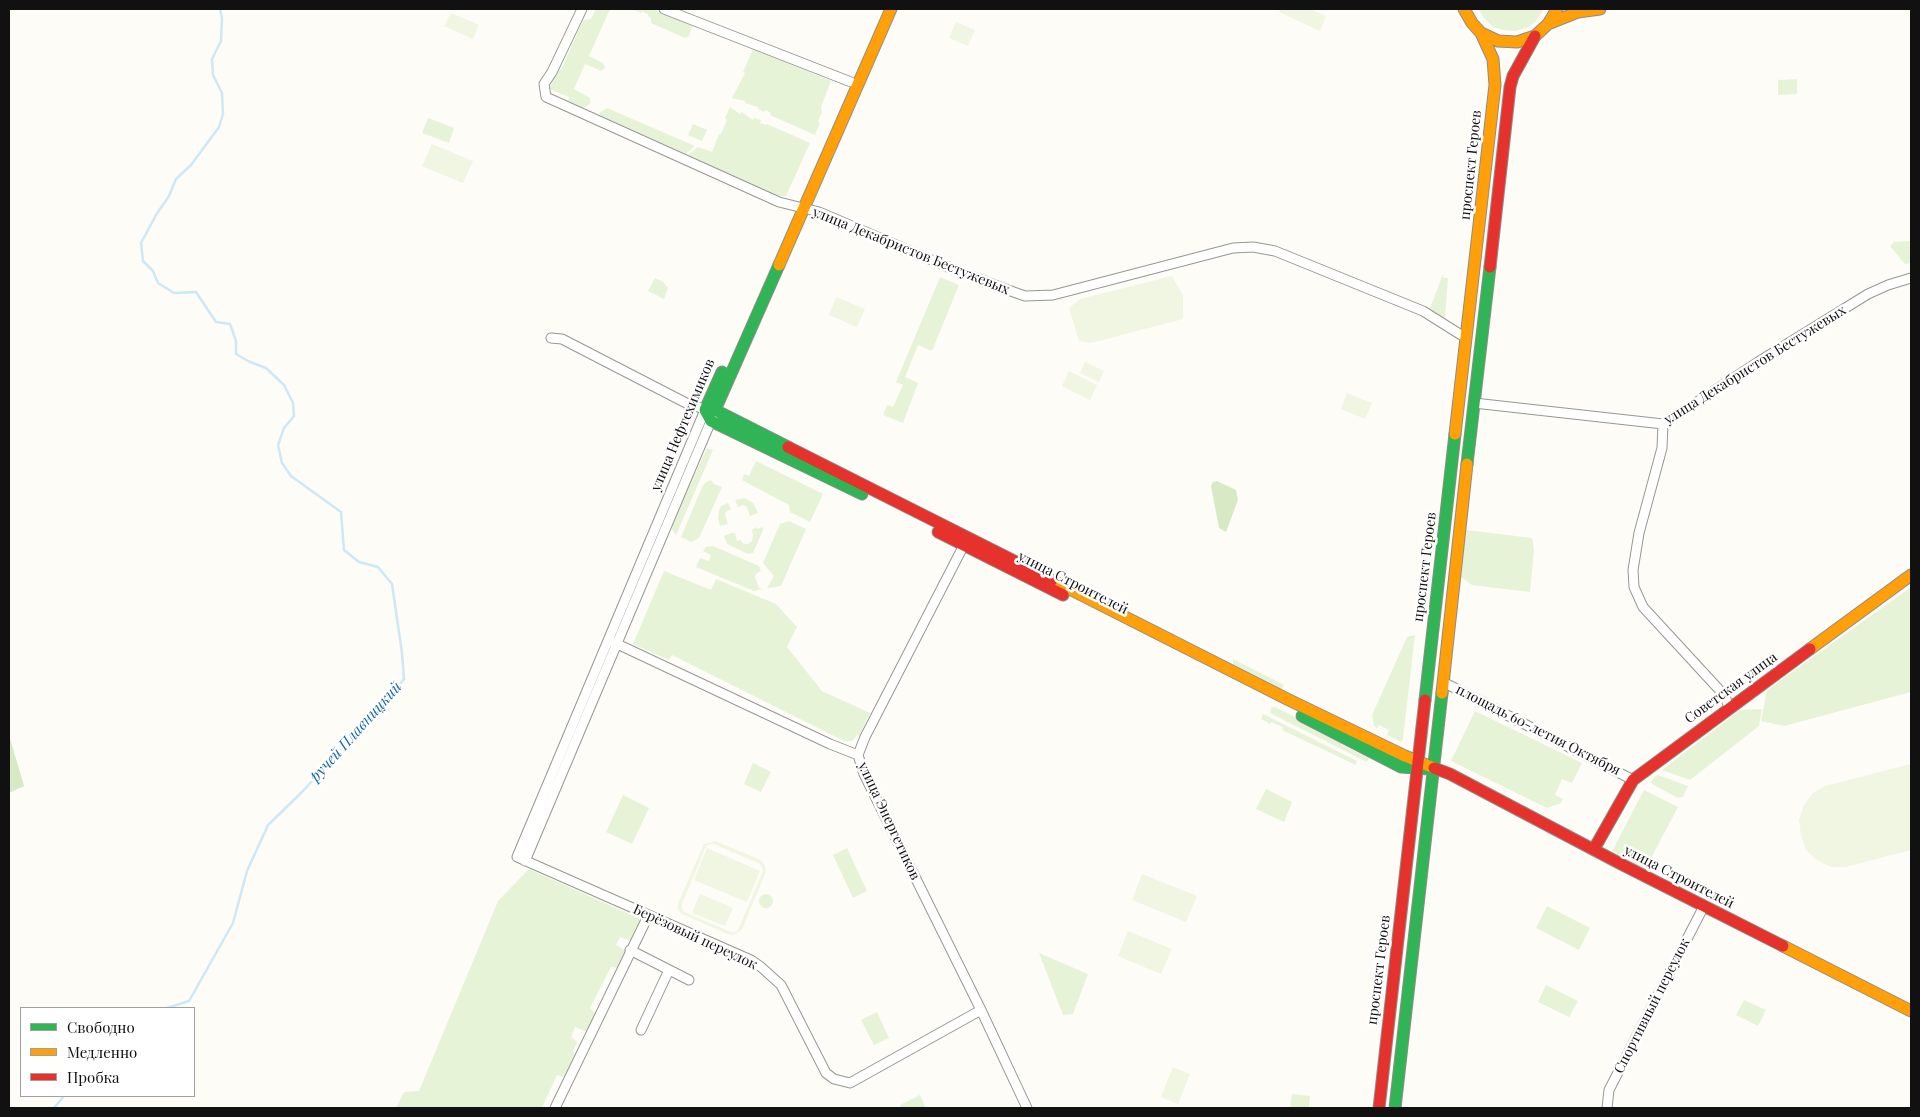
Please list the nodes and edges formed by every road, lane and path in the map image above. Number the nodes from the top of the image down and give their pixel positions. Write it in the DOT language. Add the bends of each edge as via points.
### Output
graph roads {
  1 [pos="582,9"];
  2 [pos="664,9"];
  3 [pos="884,9"];
  4 [pos="891,9"];
  5 [pos="1464,9"];
  6 [pos="1557,9"];
  7 [pos="1600,9"];
  8 [pos="1548,24"];
  9 [pos="1481,33"];
  10 [pos="1535,36"];
  11 [pos="851,82"];
  12 [pos="800,207"];
  13 [pos="1911,278"];
  14 [pos="551,338"];
  15 [pos="1466,338"];
  16 [pos="1474,403"];
  17 [pos="710,414"];
  18 [pos="1663,424"];
  19 [pos="966,541"];
  20 [pos="1911,575"];
  21 [pos="612,642"];
  22 [pos="1443,682"];
  23 [pos="1729,708"];
  24 [pos="858,755"];
  25 [pos="1418,765"];
  26 [pos="1434,769"];
  27 [pos="1633,780"];
  28 [pos="1594,849"];
  29 [pos="521,859"];
  30 [pos="1704,906"];
  31 [pos="648,916"];
  32 [pos="630,950"];
  33 [pos="669,970"];
  34 [pos="689,980"];
  35 [pos="981,1010"];
  36 [pos="1911,1011"];
  37 [pos="641,1030"];
  38 [pos="555,1108"];
  39 [pos="1027,1108"];
  40 [pos="1379,1108"];
  41 [pos="1395,1108"];
  42 [pos="1608,1108"];
  1 -- 12 [label="street, улица Декабристов Бестужевых" via="556,66 544,84 546,97 779,202"];
  2 -- 11 [label="street"];
  3 -- 11 [label="street, улица Нефтехимиков"];
  4 -- 12 [label="street"];
  5 -- 9 [label="street, проспект Героев"];
  6 -- 8 [label="street"];
  7 -- 8 [label="street" via="1578,12"];
  8 -- 10 [label="street"];
  9 -- 10 [label="street" via="1498,41 1517,42"];
  9 -- 15 [label="street, проспект Героев" via="1494,59 1495,85"];
  10 -- 16 [label="street" via="1511,81"];
  11 -- 12 [label="street, улица Нефтехимиков"];
  12 -- 15 [label="street, улица Декабристов Бестужевых" via="820,212 1025,296 1068,292 1233,248 1266,248 1423,311"];
  12 -- 17 [label="street, улица Нефтехимиков"];
  13 -- 18 [label="street, улица Декабристов Бестужевых" via="1868,294"];
  14 -- 17 [label="street, улица Строителей" via="562,338"];
  15 -- 25 [label="street, проспект Героев"];
  16 -- 18 [label="street, улица Декабристов Бестужевых"];
  16 -- 22 [label="street"];
  17 -- 19 [label="street, улица Строителей" via="912,518"];
  17 -- 21 [label="street, улица Нефтехимиков"];
  18 -- 23 [label="street" via="1662,448 1639,533 1633,570 1634,587 1643,607 1728,700"];
  19 -- 24 [label="street"];
  19 -- 25 [label="street, улица Строителей" via="1401,767"];
  20 -- 23 [label="street, Советская улица"];
  21 -- 24 [label="street, улица Энергетиков"];
  21 -- 29 [label="street, улица Нефтехимиков"];
  22 -- 26 [label="street"];
  22 -- 27 [label="street, площадь 60-летия Октября"];
  23 -- 27 [label="street, Советская улица"];
  24 -- 35 [label="street, улица Энергетиков" via="864,774"];
  25 -- 26 [label="street, улица Строителей"];
  25 -- 40 [label="street, проспект Героев"];
  26 -- 28 [label="street, улица Строителей" via="1450,774"];
  26 -- 41 [label="street"];
  27 -- 28 [label="street, Советская улица"];
  28 -- 30 [label="street, улица Строителей"];
  29 -- 31 [label="street, Берёзовый переулок"];
  30 -- 36 [label="street, улица Строителей"];
  30 -- 42 [label="street, Спортивный переулок" via="1609,1090"];
  31 -- 32 [label="street"];
  31 -- 35 [label="street, Берёзовый переулок" via="761,967 781,985 826,1073 834,1079 850,1083"];
  32 -- 33 [label="street"];
  32 -- 38 [label="street"];
  33 -- 34 [label="street"];
  33 -- 37 [label="street"];
  35 -- 39 [label="street, улица Энергетиков"];
}
